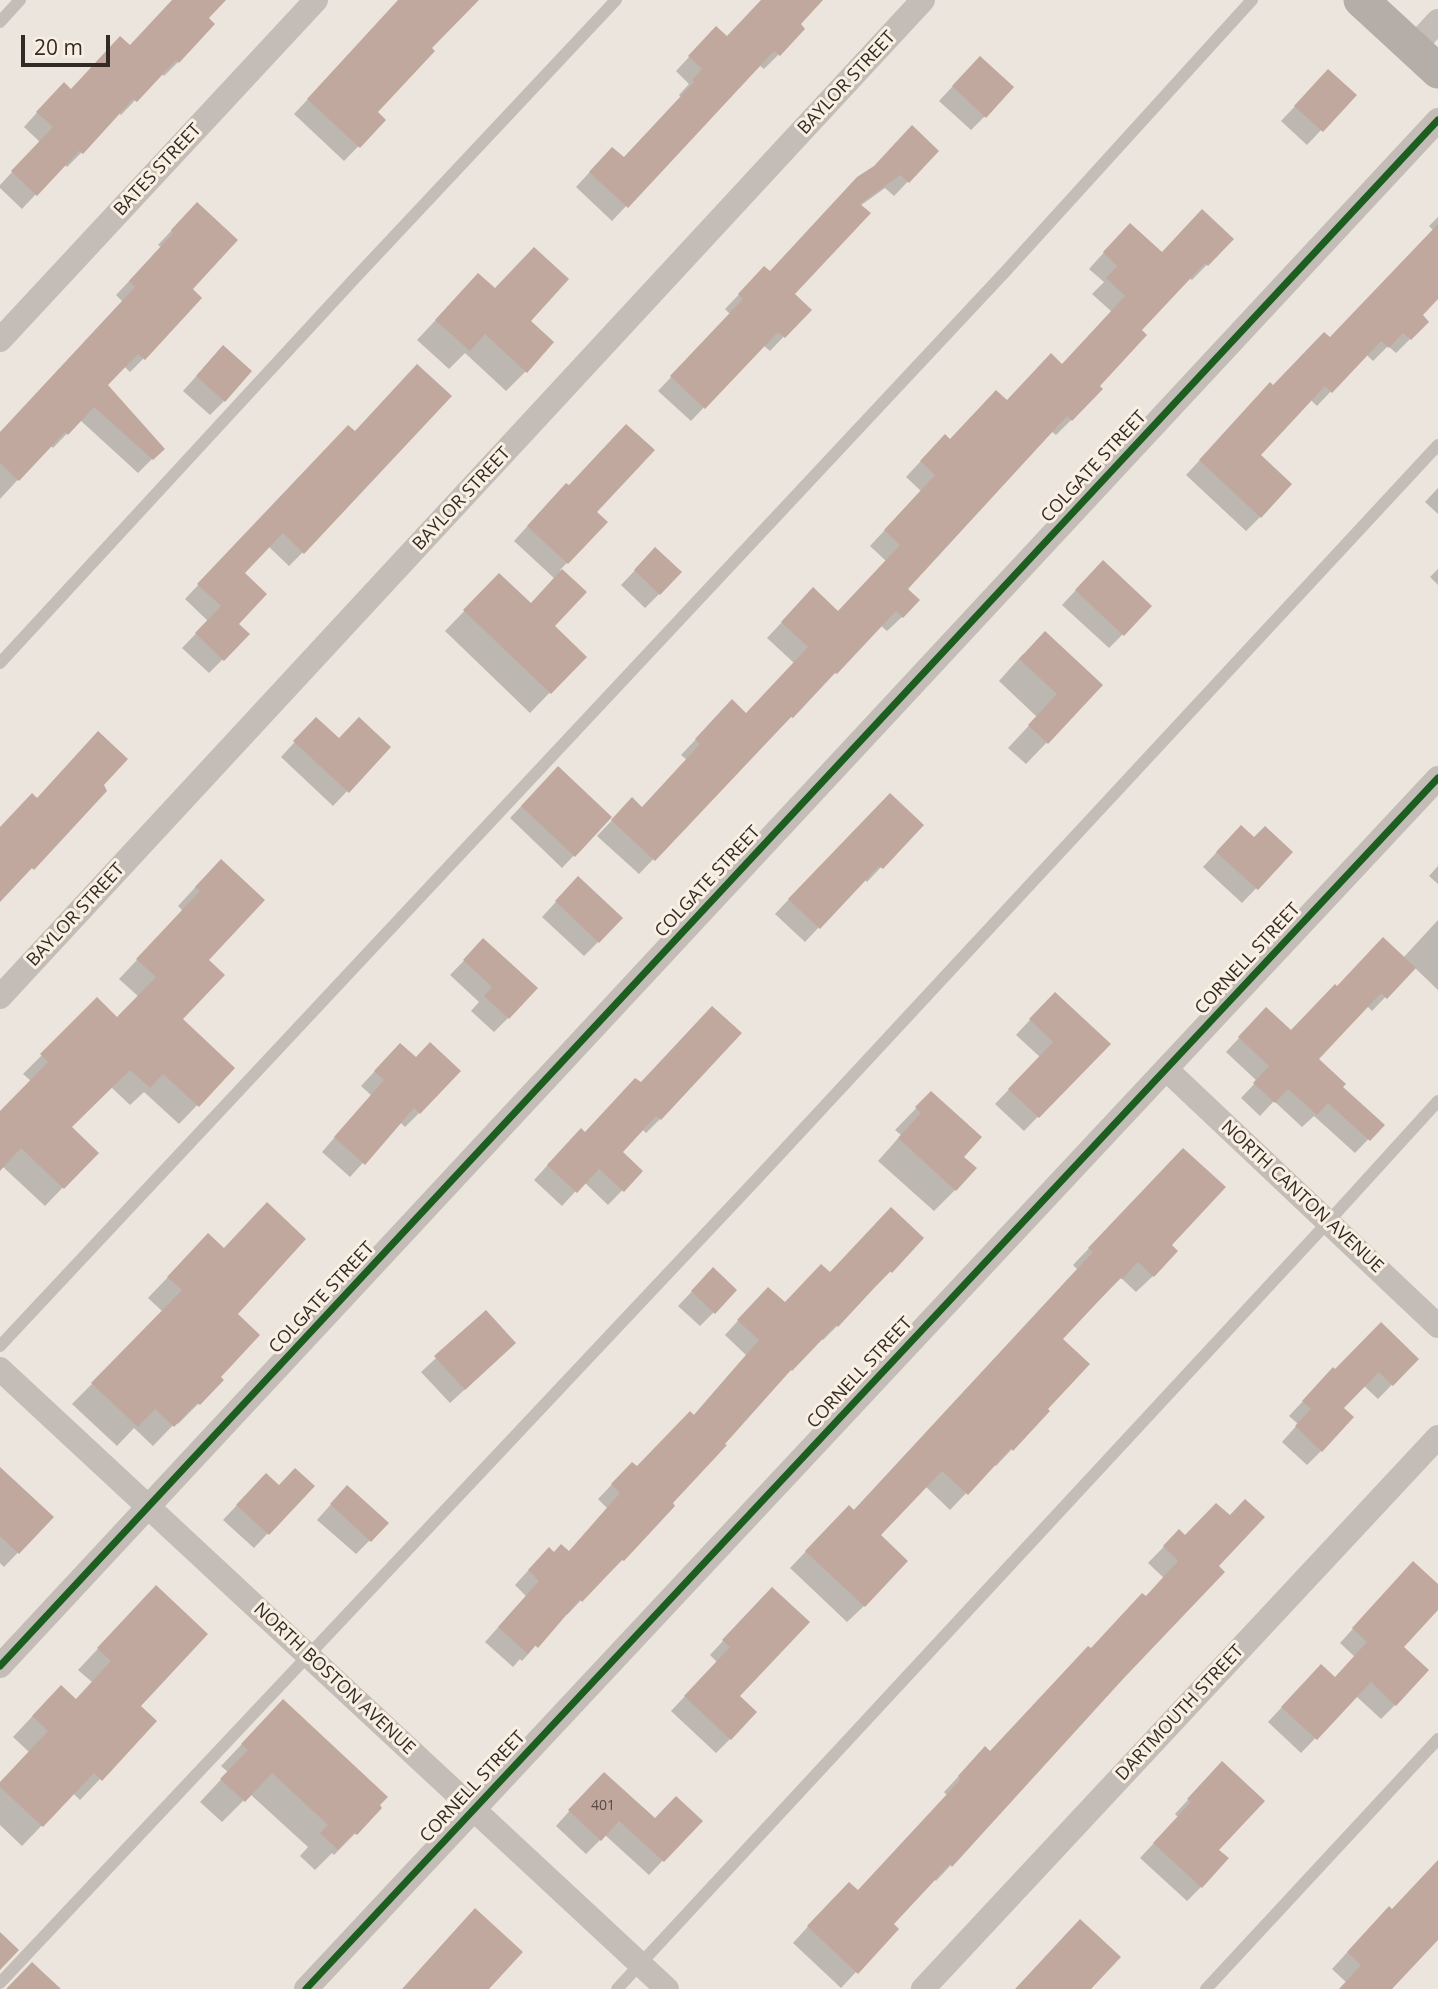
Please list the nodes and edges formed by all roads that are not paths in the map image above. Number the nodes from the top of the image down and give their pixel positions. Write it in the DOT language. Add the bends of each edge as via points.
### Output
graph roads {
  1 [pos="20,0"];
  2 [pos="316,0"];
  3 [pos="616,0"];
  4 [pos="923,0"];
  5 [pos="1252,0"];
  6 [pos="1361,0"];
  7 [pos="1438,21"];
  8 [pos="0,22"];
  9 [pos="1413,48"];
  10 [pos="1438,71"];
  11 [pos="1438,120"];
  12 [pos="0,340"];
  13 [pos="1438,445"];
  14 [pos="0,663"];
  15 [pos="1438,778"];
  16 [pos="0,997"];
  17 [pos="1166,1069"];
  18 [pos="1438,1101"];
  19 [pos="1328,1222"];
  20 [pos="1438,1326"];
  21 [pos="0,1346"];
  22 [pos="0,1369"];
  23 [pos="1438,1437"];
  24 [pos="149,1507"];
  25 [pos="309,1655"];
  26 [pos="0,1666"];
  27 [pos="1438,1739"];
  28 [pos="474,1809"];
  29 [pos="640,1964"];
  30 [pos="0,1983"];
  31 [pos="306,1989"];
  32 [pos="617,1989"];
  33 [pos="667,1989"];
  34 [pos="923,1989"];
  35 [pos="1206,1989"];
  1 -- 8 [label="lane"];
  2 -- 12 [label="street, BATES STREET"];
  3 -- 14 [label="lane"];
  4 -- 16 [label="street, BAYLOR STREET"];
  5 -- 21 [label="lane" via="1004,273"];
  6 -- 9 [label="street"];
  7 -- 9 [label="street"];
  9 -- 10 [label="street"];
  11 -- 24 [label="street, COLGATE STREET"];
  13 -- 25 [label="lane"];
  15 -- 17 [label="street, CORNELL STREET"];
  17 -- 19 [label="street, NORTH CANTON AVENUE"];
  17 -- 28 [label="street, CORNELL STREET"];
  18 -- 19 [label="lane"];
  19 -- 20 [label="street, NORTH CANTON AVENUE"];
  19 -- 29 [label="lane"];
  22 -- 24 [label="street, NORTH BOSTON AVENUE"];
  23 -- 34 [label="street, DARTMOUTH STREET"];
  24 -- 25 [label="street, NORTH BOSTON AVENUE"];
  24 -- 26 [label="street, COLGATE STREET"];
  25 -- 28 [label="street, NORTH BOSTON AVENUE"];
  25 -- 30 [label="lane"];
  27 -- 35 [label="lane"];
  28 -- 29 [label="street, NORTH BOSTON AVENUE"];
  28 -- 31 [label="street, CORNELL STREET"];
  29 -- 32 [label="lane"];
  29 -- 33 [label="street, NORTH BOSTON AVENUE"];
}
